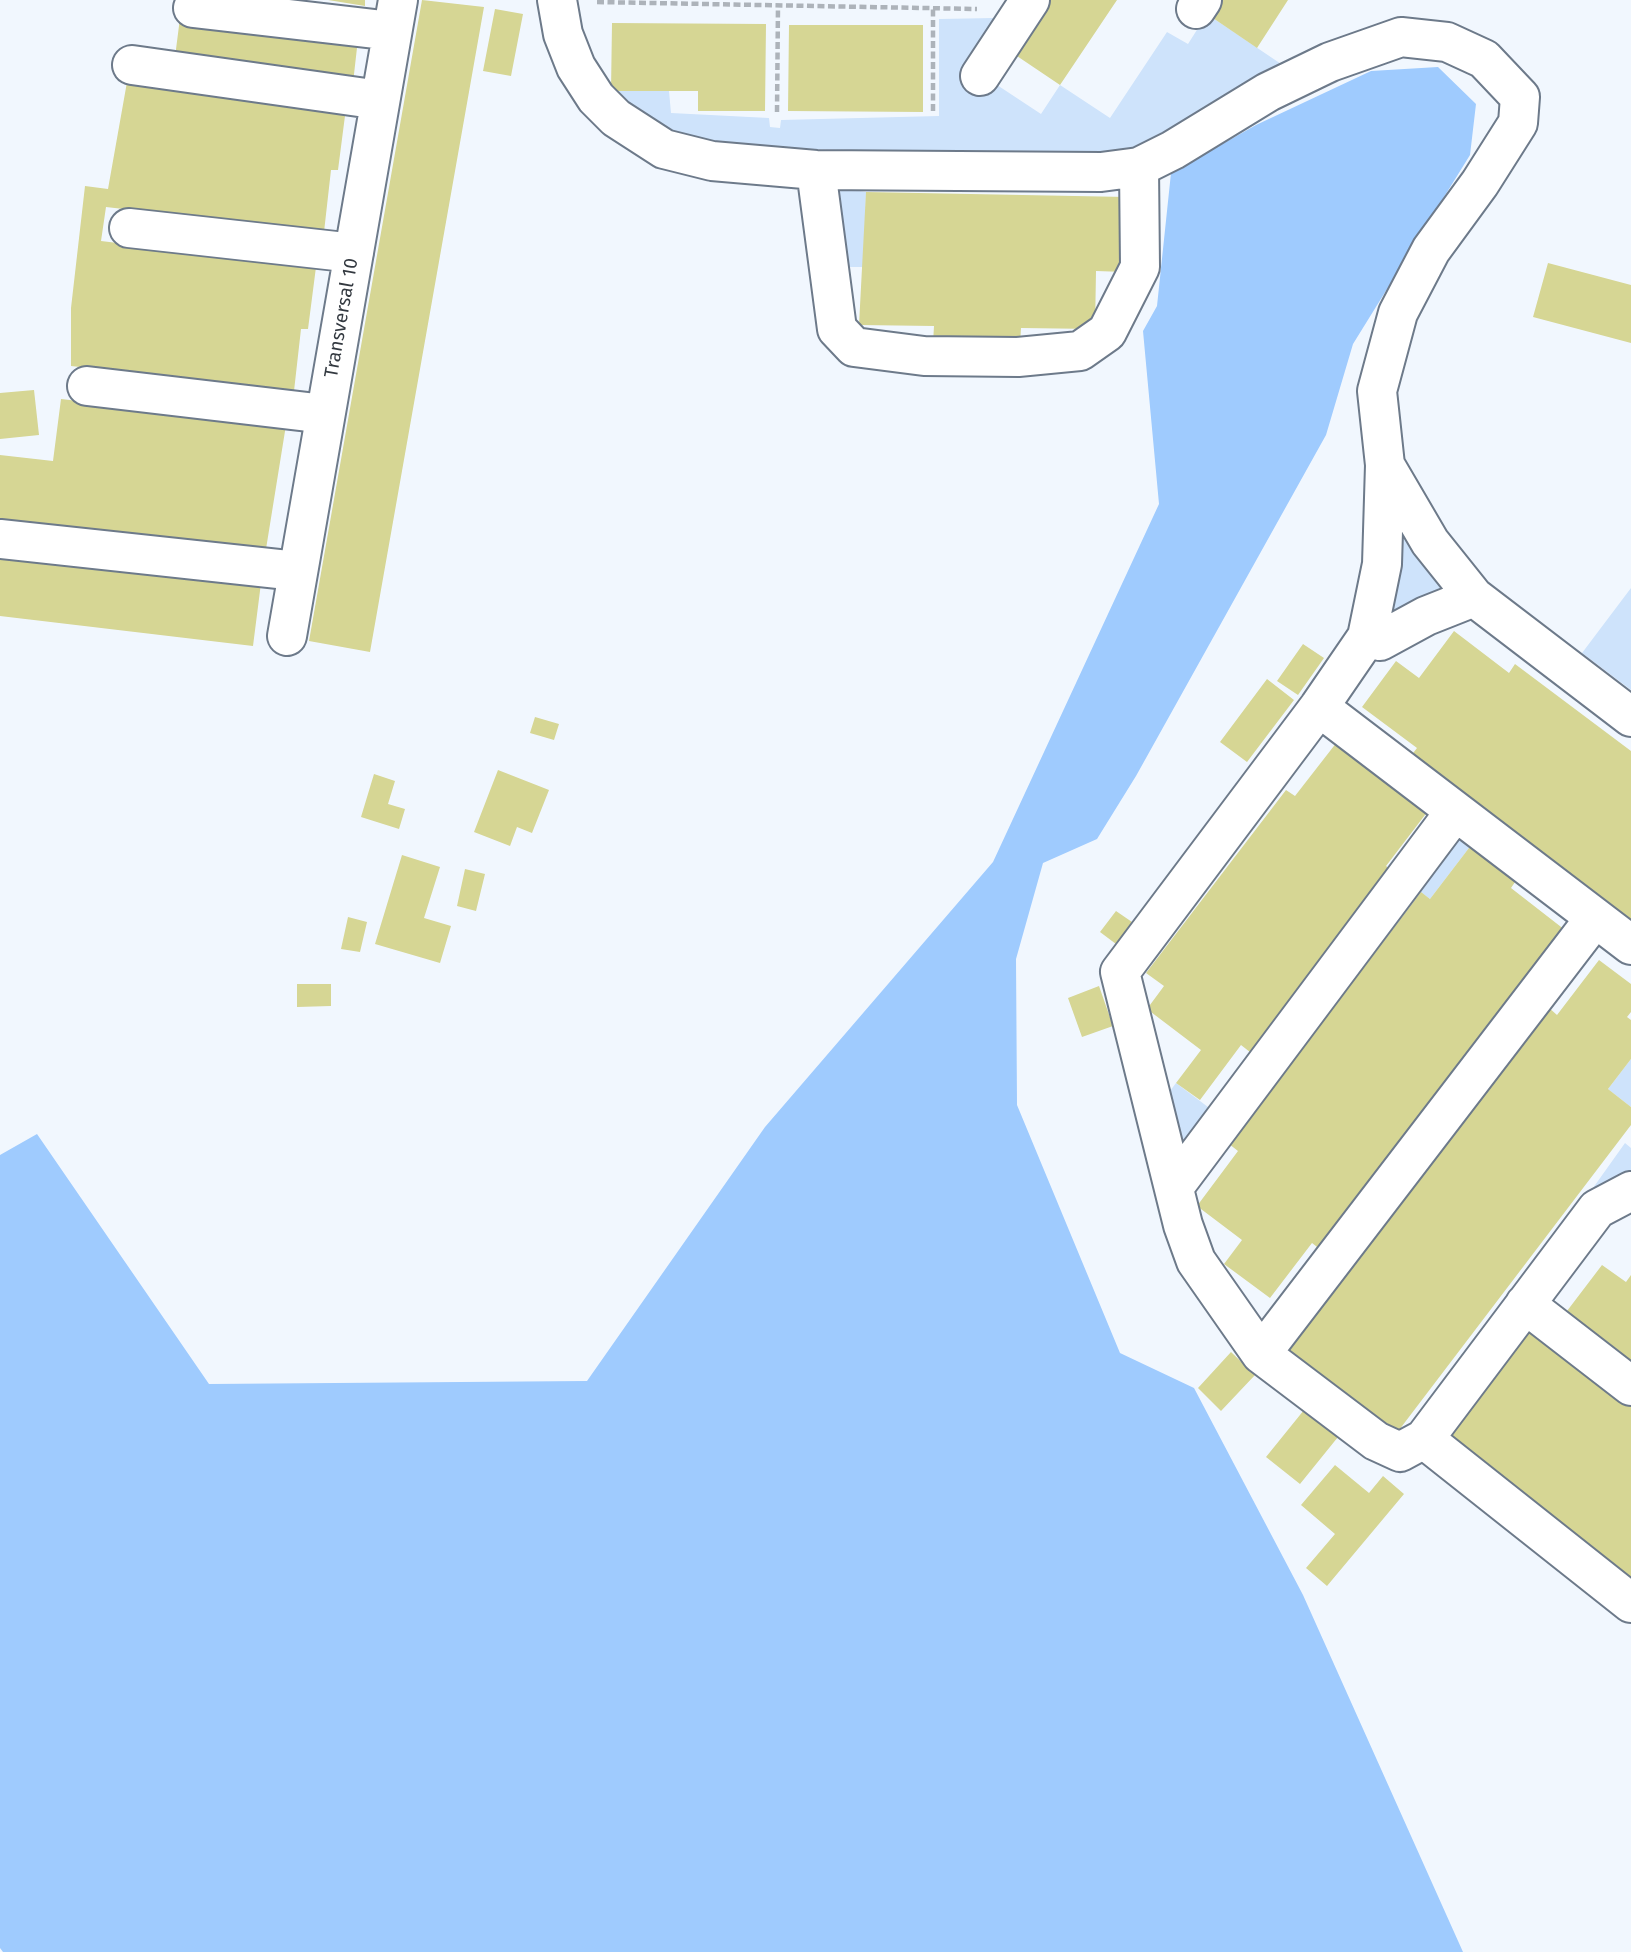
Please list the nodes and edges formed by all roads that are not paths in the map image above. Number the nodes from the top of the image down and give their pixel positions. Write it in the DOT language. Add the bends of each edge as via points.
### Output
graph roads {
  1 [pos="573,1"];
  2 [pos="1027,5"];
  3 [pos="193,8"];
  4 [pos="395,15"];
  5 [pos="132,65"];
  6 [pos="980,76"];
  7 [pos="380,100"];
  8 [pos="1139,167"];
  9 [pos="816,170"];
  10 [pos="129,228"];
  11 [pos="354,253"];
  12 [pos="87,386"];
  13 [pos="325,414"];
  14 [pos="1385,465"];
  15 [pos="0,539"];
  16 [pos="297,571"];
  17 [pos="1474,597"];
  18 [pos="286,636"];
  19 [pos="1367,637"];
  20 [pos="1319,707"];
  21 [pos="1631,717"];
  22 [pos="1454,813"];
  23 [pos="1595,918"];
  24 [pos="1631,946"];
  25 [pos="1174,1187"];
  26 [pos="1631,1191"];
  27 [pos="1525,1304"];
  28 [pos="1261,1354"];
  29 [pos="1631,1386"];
  30 [pos="1424,1439"];
  31 [pos="1631,1603"];
  1 -- 9 [label="street" via="567,45 576,67 596,98 643,137 685,156"];
  2 -- 6 [label="street"];
  3 -- 4 [label="street"];
  4 -- 7 [label="street, Transversal 10"];
  5 -- 7 [label="street"];
  7 -- 11 [label="street, Transversal 10"];
  8 -- 9 [label="street" via="1101,172"];
  8 -- 9 [label="street" via="1140,267 1107,332 1080,351 1018,357 924,356 854,347 836,330"];
  8 -- 14 [label="street" via="1281,86 1330,62 1401,37 1447,42 1483,59 1520,97 1518,123 1431,250 1398,313 1377,391"];
  10 -- 11 [label="street"];
  11 -- 13 [label="street, Transversal 10"];
  12 -- 13 [label="street"];
  13 -- 16 [label="street, Transversal 10"];
  14 -- 17 [label="street" via="1430,542"];
  14 -- 19 [label="street" via="1382,564"];
  15 -- 16 [label="street"];
  16 -- 18 [label="street, Transversal 10"];
  17 -- 19 [label="street" via="1380,641"];
  17 -- 21 [label="street"];
  19 -- 20 [label="street"];
  20 -- 22 [label="street"];
  20 -- 25 [label="street" via="1120,972"];
  22 -- 23 [label="street"];
  22 -- 25 [label="street"];
  23 -- 24 [label="street"];
  23 -- 28 [label="street"];
  25 -- 28 [label="street" via="1196,1261"];
  26 -- 27 [label="street" via="1597,1209"];
  27 -- 29 [label="street"];
  27 -- 30 [label="street"];
  28 -- 30 [label="street" via="1377,1441 1400,1452"];
  30 -- 31 [label="street"];
}
